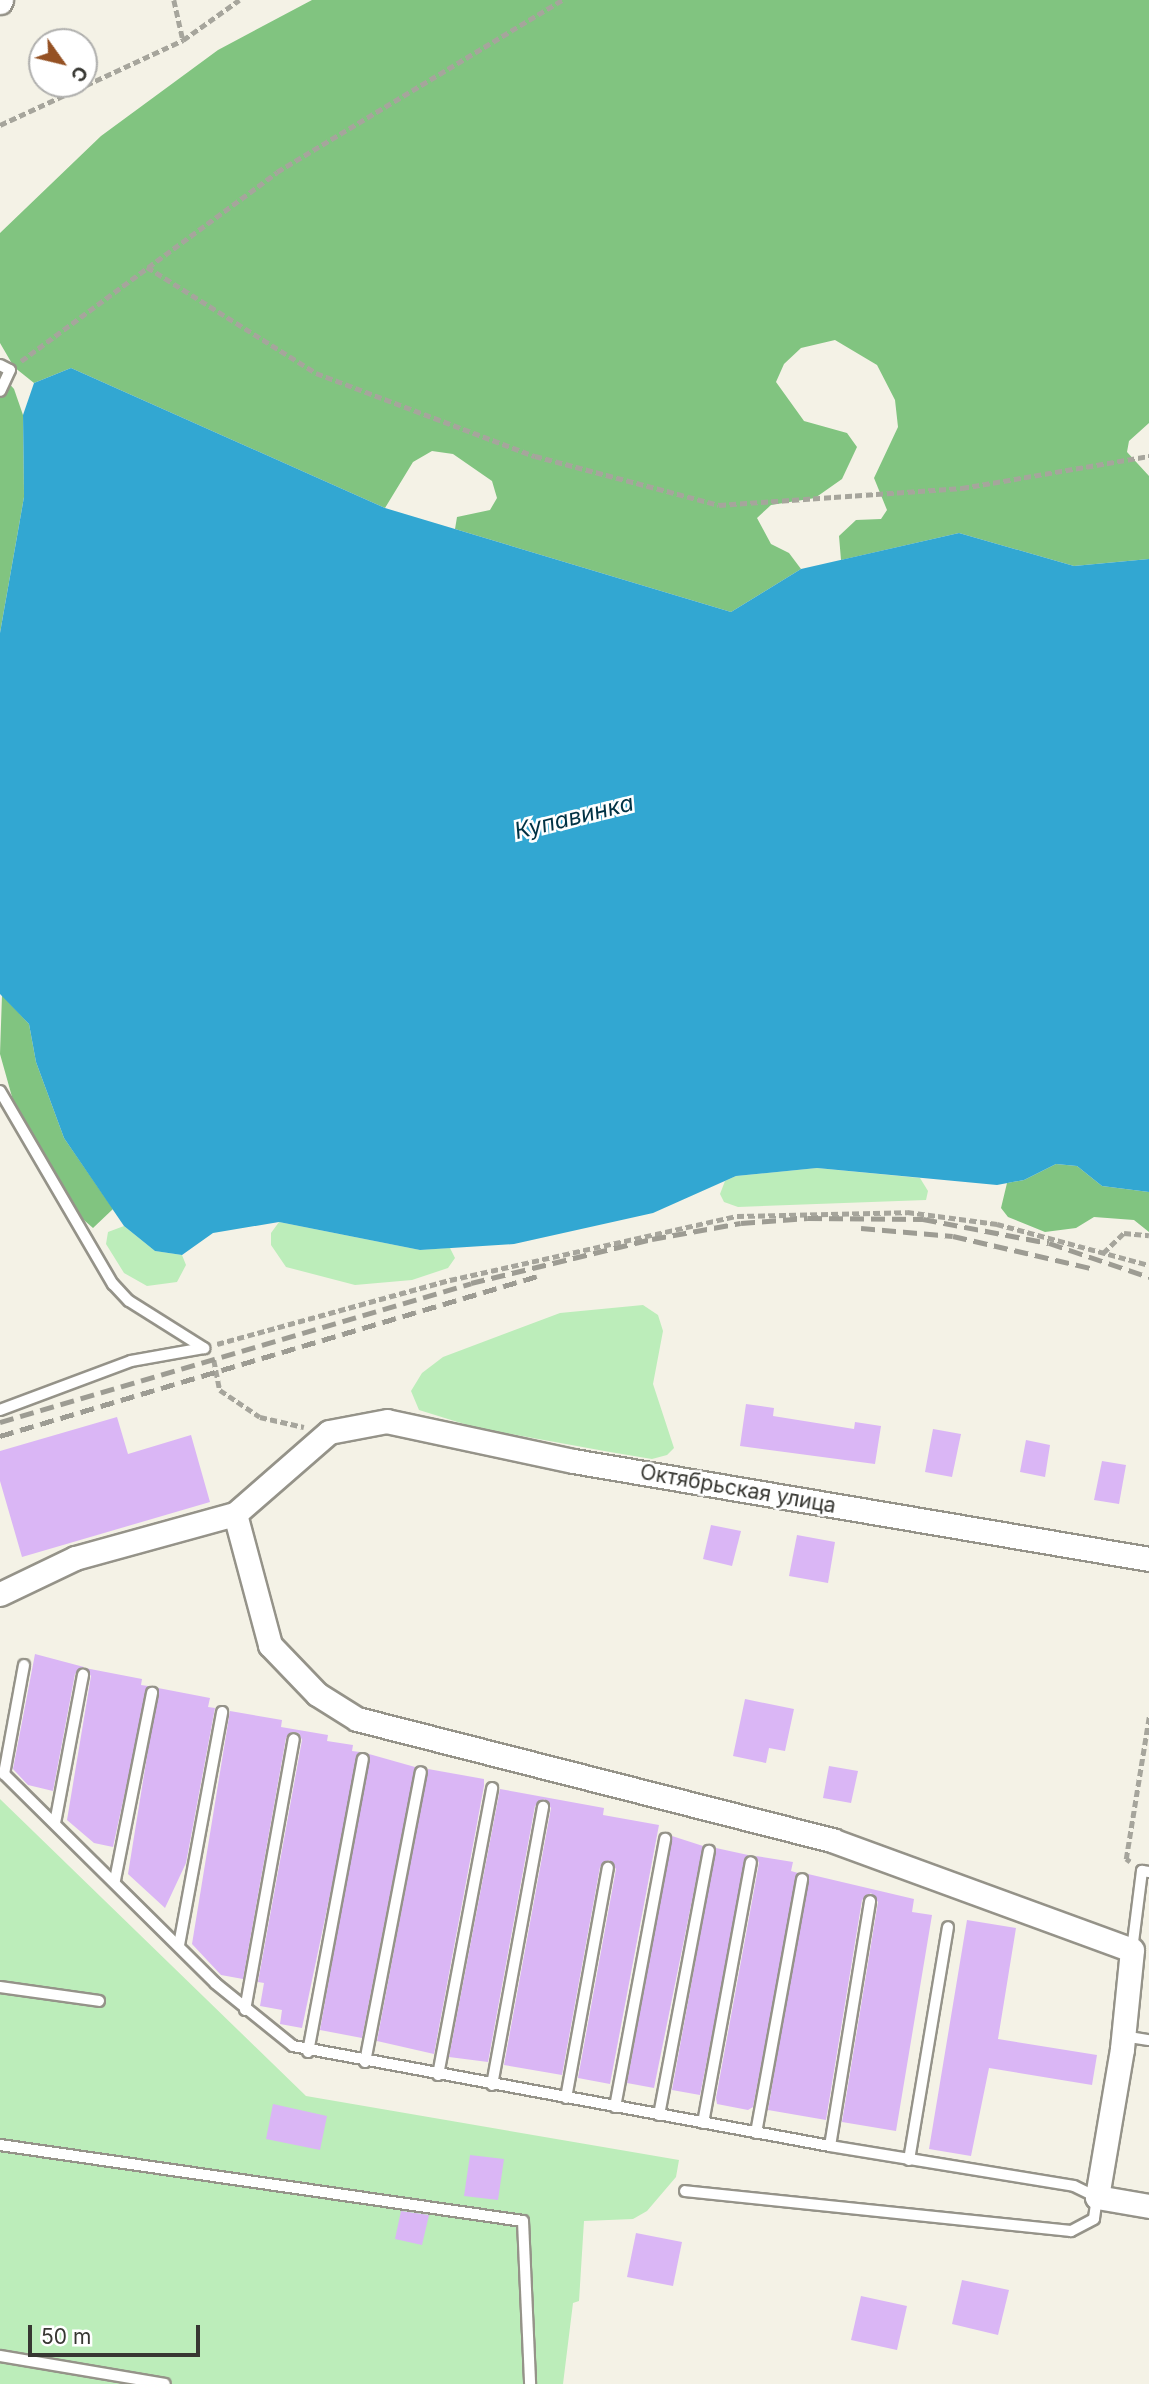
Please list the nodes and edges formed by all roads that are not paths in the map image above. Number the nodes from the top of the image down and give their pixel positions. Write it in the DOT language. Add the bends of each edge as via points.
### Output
graph roads {
  1 [pos="5,368"];
  2 [pos="0,391"];
  3 [pos="0,1091"];
  4 [pos="0,1410"];
  5 [pos="235,1514"];
  6 [pos="1149,1559"];
  7 [pos="0,1594"];
  8 [pos="24,1665"];
  9 [pos="83,1675"];
  10 [pos="152,1693"];
  11 [pos="222,1712"];
  12 [pos="294,1739"];
  13 [pos="363,1759"];
  14 [pos="421,1772"];
  15 [pos="492,1788"];
  16 [pos="543,1807"];
  17 [pos="55,1823"];
  18 [pos="665,1839"];
  19 [pos="709,1851"];
  20 [pos="751,1862"];
  21 [pos="608,1868"];
  22 [pos="1145,1872"];
  23 [pos="802,1879"];
  24 [pos="115,1880"];
  25 [pos="870,1901"];
  26 [pos="948,1927"];
  27 [pos="179,1945"];
  28 [pos="1132,1950"];
  29 [pos="0,1987"];
  30 [pos="99,2001"];
  31 [pos="245,2010"];
  32 [pos="1123,2036"];
  33 [pos="1149,2040"];
  34 [pos="308,2052"];
  35 [pos="365,2062"];
  36 [pos="438,2075"];
  37 [pos="492,2085"];
  38 [pos="566,2098"];
  39 [pos="615,2107"];
  40 [pos="659,2115"];
  41 [pos="704,2123"];
  42 [pos="756,2133"];
  43 [pos="0,2145"];
  44 [pos="830,2146"];
  45 [pos="909,2160"];
  46 [pos="685,2191"];
  47 [pos="1097,2197"];
  48 [pos="1149,2206"];
  49 [pos="0,2356"];
  50 [pos="164,2384"];
  51 [pos="530,2384"];
  1 -- 2 [label="lane"];
  3 -- 4 [label="lane" via="113,1284 129,1301 204,1348 131,1361"];
  5 -- 6 [label="street, Октябрьская улица" via="329,1432 387,1421 573,1461"];
  5 -- 7 [label="street" via="75,1558"];
  5 -- 28 [label="street" via="270,1644 317,1694 357,1719 834,1841"];
  8 -- 17 [label="lane" via="4,1774"];
  9 -- 17 [label="lane"];
  10 -- 24 [label="lane"];
  11 -- 27 [label="lane"];
  12 -- 31 [label="lane"];
  13 -- 34 [label="lane"];
  14 -- 35 [label="lane"];
  15 -- 36 [label="lane"];
  16 -- 37 [label="lane"];
  17 -- 24 [label="lane"];
  18 -- 39 [label="lane"];
  19 -- 40 [label="lane"];
  20 -- 41 [label="lane"];
  21 -- 38 [label="lane"];
  22 -- 28 [label="lane"];
  23 -- 42 [label="lane"];
  24 -- 27 [label="lane"];
  25 -- 44 [label="lane"];
  26 -- 45 [label="lane"];
  27 -- 31 [label="lane"];
  28 -- 32 [label="street"];
  29 -- 30 [label="lane"];
  31 -- 34 [label="lane"];
  32 -- 33 [label="lane"];
  32 -- 47 [label="street"];
  34 -- 35 [label="lane"];
  35 -- 36 [label="lane"];
  36 -- 37 [label="lane"];
  37 -- 38 [label="lane"];
  38 -- 39 [label="lane"];
  39 -- 40 [label="lane"];
  40 -- 41 [label="lane"];
  41 -- 42 [label="lane"];
  42 -- 44 [label="lane"];
  43 -- 51 [label="lane" via="523,2221"];
  44 -- 45 [label="lane"];
  45 -- 47 [label="lane" via="1074,2186"];
  46 -- 47 [label="lane" via="1071,2231 1094,2219"];
  47 -- 48 [label="street"];
  49 -- 50 [label="lane"];
}
